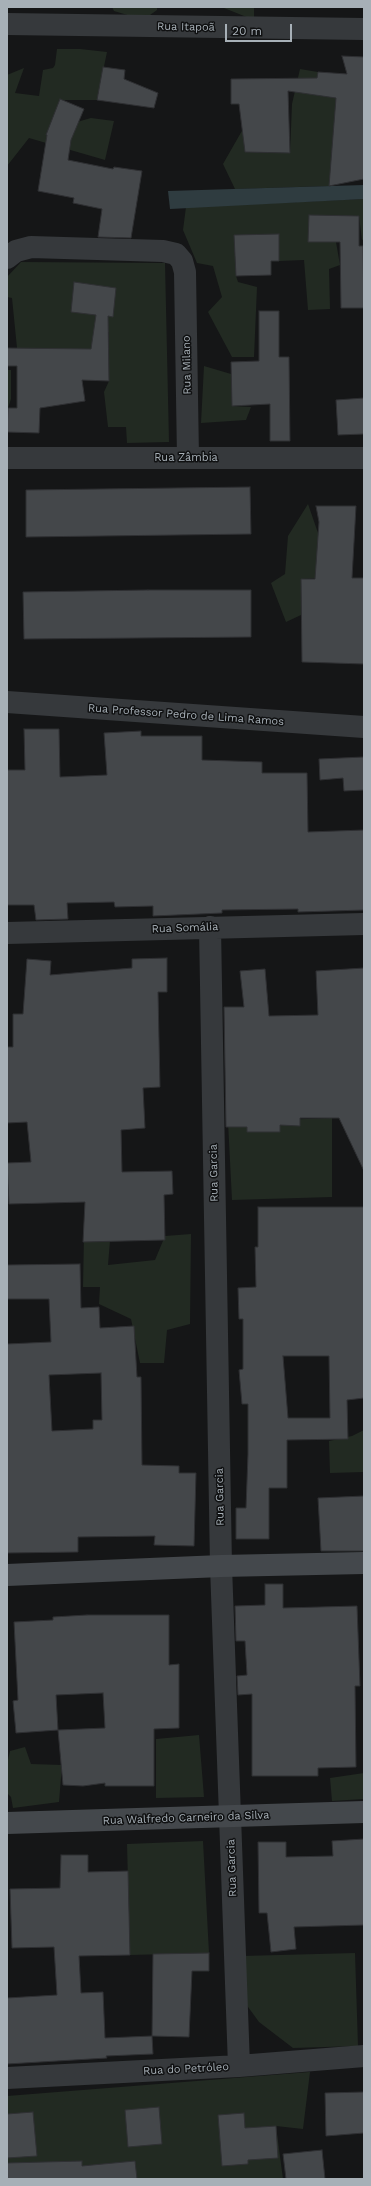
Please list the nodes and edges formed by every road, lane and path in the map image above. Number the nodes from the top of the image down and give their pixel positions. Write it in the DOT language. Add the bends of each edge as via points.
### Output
graph roads {
  1 [pos="7,24"];
  2 [pos="364,29"];
  3 [pos="7,258"];
  4 [pos="7,458"];
  5 [pos="188,458"];
  6 [pos="364,458"];
  7 [pos="7,702"];
  8 [pos="364,727"];
  9 [pos="364,924"];
  10 [pos="210,927"];
  11 [pos="7,933"];
  12 [pos="364,1563"];
  13 [pos="221,1566"];
  14 [pos="7,1575"];
  15 [pos="364,1812"];
  16 [pos="230,1817"];
  17 [pos="7,1823"];
  18 [pos="364,2056"];
  19 [pos="239,2066"];
  20 [pos="7,2078"];
  1 -- 2 [label="street, Rua Itapoã"];
  3 -- 5 [label="street, Rua Milano" via="16,251 31,247 163,251 176,254 182,260 185,272"];
  4 -- 5 [label="street, Rua Zâmbia"];
  5 -- 6 [label="street, Rua Zâmbia"];
  7 -- 8 [label="street, Rua Professor Pedro de Lima Ramos"];
  9 -- 10 [label="street, Rua Somália"];
  10 -- 11 [label="street, Rua Somália"];
  10 -- 13 [label="street, Rua Garcia"];
  12 -- 13 [label="main road"];
  13 -- 14 [label="main road"];
  13 -- 16 [label="street, Rua Garcia"];
  15 -- 16 [label="main road, Rua Walfredo Carneiro da Silva"];
  16 -- 17 [label="main road, Rua Walfredo Carneiro da Silva"];
  16 -- 19 [label="street, Rua Garcia"];
  18 -- 19 [label="street, Rua do Petróleo"];
  19 -- 20 [label="street, Rua do Petróleo"];
}
